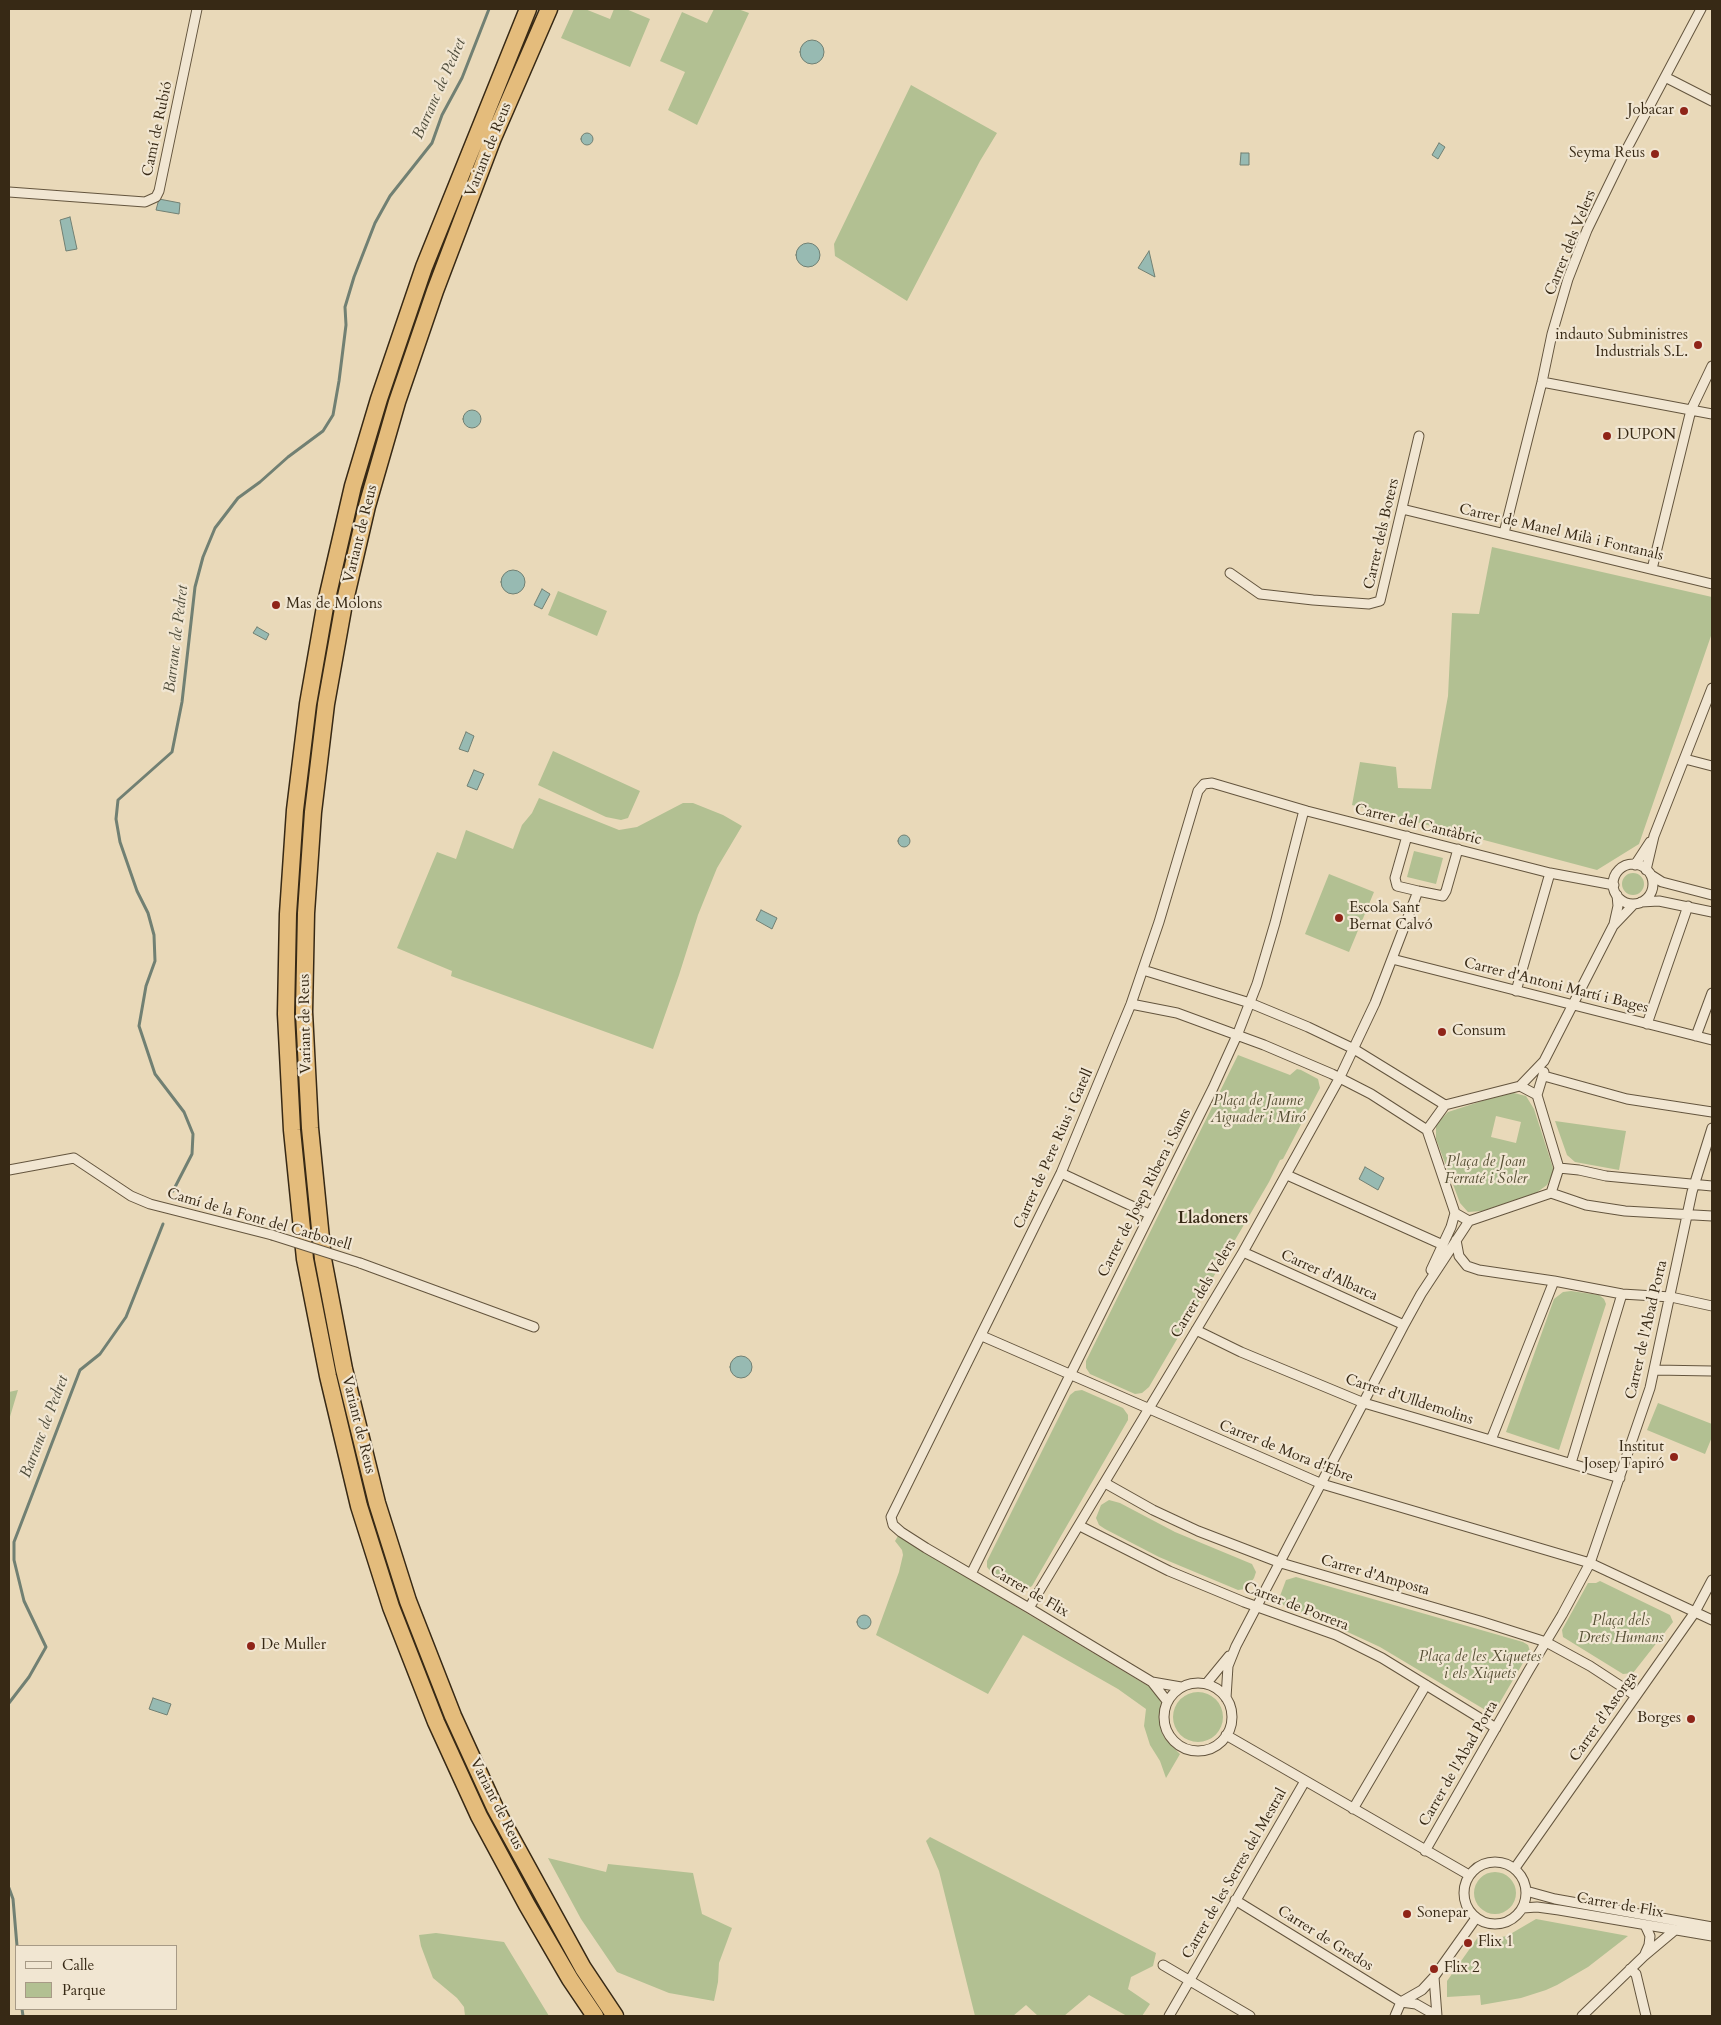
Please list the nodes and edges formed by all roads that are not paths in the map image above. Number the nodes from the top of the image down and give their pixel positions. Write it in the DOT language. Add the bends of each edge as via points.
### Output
graph roads {
  1 [pos="196,9"];
  2 [pos="521,9"];
  3 [pos="528,9"];
  4 [pos="549,9"];
  5 [pos="1701,9"];
  6 [pos="1665,76"];
  7 [pos="1712,101"];
  8 [pos="472,144"];
  9 [pos="9,192"];
  10 [pos="1712,366"];
  11 [pos="1542,382"];
  12 [pos="1691,410"];
  13 [pos="1712,414"];
  14 [pos="1419,436"];
  15 [pos="1402,509"];
  16 [pos="1504,533"];
  17 [pos="1652,569"];
  18 [pos="1230,573"];
  19 [pos="1712,584"];
  20 [pos="1712,688"];
  21 [pos="1684,758"];
  22 [pos="1712,766"];
  23 [pos="1218,784"];
  24 [pos="1304,810"];
  25 [pos="1407,836"];
  26 [pos="1654,836"];
  27 [pos="1458,849"];
  28 [pos="1635,864"];
  29 [pos="1649,872"];
  30 [pos="1550,873"];
  31 [pos="1614,885"];
  32 [pos="1418,891"];
  33 [pos="1712,894"];
  34 [pos="1617,895"];
  35 [pos="1637,903"];
  36 [pos="1688,906"];
  37 [pos="1712,912"];
  38 [pos="1613,926"];
  39 [pos="1392,959"];
  40 [pos="1143,970"];
  41 [pos="1516,991"];
  42 [pos="1712,992"];
  43 [pos="1250,1003"];
  44 [pos="1132,1004"];
  45 [pos="1572,1005"];
  46 [pos="1647,1024"];
  47 [pos="1237,1035"];
  48 [pos="1696,1036"];
  49 [pos="1712,1040"];
  50 [pos="1354,1050"];
  51 [pos="1544,1061"];
  52 [pos="1544,1076"];
  53 [pos="1339,1079"];
  54 [pos="1520,1086"];
  55 [pos="1537,1095"];
  56 [pos="1445,1105"];
  57 [pos="1712,1112"];
  58 [pos="1712,1128"];
  59 [pos="1427,1130"];
  60 [pos="1559,1168"];
  61 [pos="9,1170"];
  62 [pos="1061,1173"];
  63 [pos="1287,1175"];
  64 [pos="1695,1185"];
  65 [pos="1712,1186"];
  66 [pos="1551,1193"];
  67 [pos="1455,1213"];
  68 [pos="1150,1214"];
  69 [pos="1688,1214"];
  70 [pos="1712,1216"];
  71 [pos="1469,1220"];
  72 [pos="1456,1240"];
  73 [pos="1443,1245"];
  74 [pos="1243,1252"];
  75 [pos="1554,1280"];
  76 [pos="1422,1294"];
  77 [pos="1622,1294"];
  78 [pos="1671,1297"];
  79 [pos="1712,1306"];
  80 [pos="1404,1325"];
  81 [pos="534,1327"];
  82 [pos="1196,1330"];
  83 [pos="982,1336"];
  84 [pos="1655,1370"];
  85 [pos="1712,1371"];
  86 [pos="1069,1375"];
  87 [pos="1364,1403"];
  88 [pos="1148,1410"];
  89 [pos="1491,1440"];
  90 [pos="1571,1463"];
  91 [pos="1620,1478"];
  92 [pos="1105,1483"];
  93 [pos="1322,1484"];
  94 [pos="893,1525"];
  95 [pos="1080,1526"];
  96 [pos="1590,1563"];
  97 [pos="1281,1564"];
  98 [pos="971,1574"];
  99 [pos="1712,1580"];
  100 [pos="1259,1606"];
  101 [pos="1029,1608"];
  102 [pos="1695,1612"];
  103 [pos="1712,1620"];
  104 [pos="1546,1642"];
  105 [pos="1236,1646"];
  106 [pos="1152,1682"];
  107 [pos="1206,1684"];
  108 [pos="1426,1685"];
  109 [pos="1181,1687"];
  110 [pos="1636,1696"];
  111 [pos="1226,1698"];
  112 [pos="1167,1702"];
  113 [pos="1496,1728"];
  114 [pos="1226,1735"];
  115 [pos="1305,1781"];
  116 [pos="1353,1809"];
  117 [pos="1425,1851"];
  118 [pos="1515,1868"];
  119 [pos="1470,1875"];
  120 [pos="1526,1891"];
  121 [pos="1235,1900"];
  122 [pos="1522,1908"];
  123 [pos="1476,1918"];
  124 [pos="1645,1924"];
  125 [pos="1712,1927"];
  126 [pos="1675,1930"];
  127 [pos="1712,1936"];
  128 [pos="1644,1956"];
  129 [pos="1162,1965"];
  130 [pos="583,1968"];
  131 [pos="1630,1969"];
  132 [pos="1434,1977"];
  133 [pos="1190,1981"];
  134 [pos="1401,2002"];
  135 [pos="594,2016"];
  136 [pos="615,2016"];
  137 [pos="620,2016"];
  138 [pos="1169,2016"];
  139 [pos="1250,2016"];
  140 [pos="1395,2016"];
  141 [pos="1437,2016"];
  142 [pos="1582,2016"];
  143 [pos="1646,2016"];
  1 -- 9 [label="street, Camí de Rubió" via="156,197 146,202"];
  2 -- 8 [label="highway"];
  3 -- 8 [label="highway, Variant de Reus"];
  4 -- 130 [label="highway, Variant de Reus" via="490,147 418,339 372,486 343,609 326,704 313,812 304,1012 310,1128 324,1259 344,1369 377,1503 408,1601 452,1716 495,1808"];
  5 -- 6 [label="street, Carrer dels Velers"];
  6 -- 7 [label="street"];
  6 -- 11 [label="street, Carrer dels Velers" via="1587,230 1565,288"];
  8 -- 135 [label="highway, Variant de Reus" via="424,267 379,399 353,486 325,607 294,810 288,904 286,1014 292,1130 305,1259 328,1376 359,1506 391,1607 436,1722 479,1816 532,1914"];
  10 -- 12 [label="street"];
  11 -- 12 [label="street"];
  11 -- 16 [label="street, Carrer dels Velers"];
  12 -- 13 [label="street"];
  12 -- 17 [label="street"];
  14 -- 15 [label="street, Carrer dels Boters"];
  15 -- 16 [label="street, Carrer de Manel Milà i Fontanals"];
  15 -- 18 [label="street, Carrer dels Boters" via="1380,601 1369,604 1260,594"];
  16 -- 17 [label="street, Carrer de Manel Milà i Fontanals"];
  17 -- 19 [label="street, Carrer de Manel Milà i Fontanals"];
  20 -- 21 [label="street"];
  21 -- 22 [label="street"];
  21 -- 26 [label="street"];
  23 -- 24 [label="street, Carrer del Cantàbric"];
  23 -- 40 [label="street, Carrer de Pere Rius i Gatell" via="1204,784 1198,791"];
  24 -- 25 [label="street, Carrer del Cantàbric"];
  24 -- 43 [label="street, Carrer de Josep Ribera i Sants" via="1275,923"];
  25 -- 27 [label="street, Carrer del Cantàbric"];
  25 -- 32 [label="street" via="1396,878 1397,886"];
  26 -- 28 [label="street"];
  26 -- 29 [label="street"];
  27 -- 30 [label="street, Carrer del Cantàbric"];
  27 -- 32 [label="street" via="1443,896"];
  28 -- 29 [label="street"];
  28 -- 31 [label="street" via="1621,869 1615,876"];
  29 -- 33 [label="street" via="1662,882"];
  29 -- 35 [label="street" via="1652,891 1648,898"];
  30 -- 31 [label="street, Carrer del Cantàbric"];
  30 -- 41 [label="street"];
  31 -- 34 [label="street"];
  32 -- 39 [label="street, Carrer dels Velers"];
  34 -- 35 [label="street" via="1625,902"];
  34 -- 38 [label="street"];
  35 -- 36 [label="street" via="1660,901"];
  35 -- 38 [label="street"];
  36 -- 37 [label="street"];
  36 -- 46 [label="street"];
  38 -- 45 [label="street"];
  39 -- 41 [label="street, Carrer d'Antoni Martí i Bages"];
  39 -- 50 [label="street, Carrer dels Velers"];
  40 -- 43 [label="street"];
  40 -- 44 [label="street, Carrer de Pere Rius i Gatell"];
  41 -- 45 [label="street, Carrer d'Antoni Martí i Bages"];
  42 -- 48 [label="street"];
  43 -- 47 [label="street, Carrer de Josep Ribera i Sants"];
  43 -- 50 [label="street"];
  44 -- 47 [label="street" via="1177,1013"];
  44 -- 62 [label="street, Carrer de Pere Rius i Gatell"];
  45 -- 46 [label="street, Carrer d'Antoni Martí i Bages"];
  45 -- 51 [label="street"];
  46 -- 48 [label="street, Carrer d'Antoni Martí i Bages"];
  47 -- 53 [label="street"];
  47 -- 68 [label="street, Carrer de Josep Ribera i Sants"];
  48 -- 49 [label="street, Carrer d'Antoni Martí i Bages"];
  50 -- 53 [label="street, Carrer dels Velers"];
  50 -- 56 [label="street"];
  51 -- 52 [label="street"];
  51 -- 54 [label="street"];
  52 -- 55 [label="street"];
  52 -- 57 [label="street" via="1627,1099"];
  53 -- 59 [label="street" via="1371,1094"];
  53 -- 63 [label="street, Carrer dels Velers"];
  54 -- 55 [label="street"];
  54 -- 56 [label="street"];
  55 -- 60 [label="street"];
  56 -- 59 [label="street"];
  58 -- 64 [label="street, Carrer de l'Abad Porta"];
  59 -- 67 [label="street"];
  60 -- 64 [label="street"];
  60 -- 66 [label="street"];
  61 -- 81 [label="street, Camí de la Font del Carbonell, bridge" via="74,1158 144,1202 272,1235 360,1263"];
  62 -- 68 [label="street"];
  62 -- 83 [label="street, Carrer de Pere Rius i Gatell"];
  63 -- 73 [label="street"];
  63 -- 74 [label="street, Carrer dels Velers"];
  64 -- 65 [label="street"];
  64 -- 69 [label="street, Carrer de l'Abad Porta"];
  66 -- 69 [label="street" via="1586,1205 1625,1211"];
  66 -- 71 [label="street"];
  67 -- 71 [label="street"];
  67 -- 73 [label="street"];
  68 -- 86 [label="street, Carrer de Josep Ribera i Sants"];
  69 -- 70 [label="street"];
  69 -- 78 [label="street, Carrer de l'Abad Porta"];
  71 -- 72 [label="street"];
  72 -- 75 [label="street" via="1459,1256 1468,1266"];
  72 -- 76 [label="street"];
  73 -- 76 [label="street"];
  74 -- 80 [label="street, Carrer d'Albarca"];
  74 -- 82 [label="street, Carrer dels Velers"];
  75 -- 77 [label="street"];
  75 -- 89 [label="street"];
  76 -- 80 [label="street"];
  77 -- 78 [label="street"];
  77 -- 90 [label="street"];
  78 -- 79 [label="street"];
  78 -- 84 [label="street, Carrer de l'Abad Porta"];
  80 -- 87 [label="street"];
  82 -- 87 [label="street, Carrer d'Ulldemolins"];
  82 -- 88 [label="street, Carrer dels Velers"];
  83 -- 86 [label="street, Carrer de Mora d'Ebre"];
  83 -- 94 [label="street, Carrer de Pere Rius i Gatell" via="895,1506 891,1517"];
  84 -- 85 [label="street"];
  84 -- 91 [label="street, Carrer de l'Abad Porta"];
  86 -- 88 [label="street, Carrer de Mora d'Ebre"];
  86 -- 98 [label="street, Carrer de Josep Ribera i Sants"];
  87 -- 89 [label="street, Carrer d'Ulldemolins"];
  87 -- 93 [label="street"];
  88 -- 92 [label="street, Carrer dels Velers"];
  88 -- 93 [label="street, Carrer de Mora d'Ebre"];
  89 -- 90 [label="street, Carrer d'Ulldemolins"];
  90 -- 91 [label="street, Carrer d'Ulldemolins"];
  91 -- 96 [label="street, Carrer de l'Abad Porta"];
  92 -- 95 [label="street, Carrer dels Velers"];
  92 -- 97 [label="street, Carrer d'Amposta" via="1198,1531"];
  93 -- 96 [label="street, Carrer de Mora d'Ebre"];
  93 -- 97 [label="street"];
  94 -- 98 [label="street, Carrer de Flix"];
  95 -- 100 [label="street, Carrer de Porrera" via="1169,1571"];
  95 -- 101 [label="street, Carrer dels Velers"];
  96 -- 102 [label="street, Carrer de Mora d'Ebre"];
  96 -- 104 [label="street, Carrer de l'Abad Porta"];
  97 -- 100 [label="street"];
  97 -- 104 [label="street, Carrer d'Amposta"];
  98 -- 101 [label="street, Carrer de Flix"];
  99 -- 102 [label="street, Carrer d'Astorga"];
  100 -- 105 [label="street"];
  100 -- 108 [label="street, Carrer de Porrera" via="1336,1635"];
  101 -- 106 [label="street, Carrer de Flix"];
  102 -- 103 [label="street, Carrer de Mora d'Ebre"];
  102 -- 110 [label="street, Carrer d'Astorga"];
  104 -- 110 [label="street, Carrer d'Amposta"];
  104 -- 113 [label="street, Carrer de l'Abad Porta"];
  105 -- 107 [label="street"];
  105 -- 111 [label="street" via="1228,1666"];
  106 -- 109 [label="street, Carrer de Flix"];
  106 -- 112 [label="street, Carrer de Flix"];
  107 -- 109 [label="street"];
  107 -- 111 [label="street"];
  108 -- 113 [label="street, Carrer de Porrera"];
  108 -- 116 [label="street"];
  109 -- 112 [label="street"];
  110 -- 118 [label="street, Carrer d'Astorga"];
  111 -- 114 [label="street" via="1232,1714"];
  112 -- 114 [label="street" via="1164,1724 1169,1735 1181,1746 1206,1750 1220,1743"];
  113 -- 117 [label="street, Carrer de l'Abad Porta"];
  114 -- 115 [label="street"];
  115 -- 116 [label="street"];
  115 -- 121 [label="street, Carrer de les Serres del Mestral"];
  116 -- 117 [label="street"];
  117 -- 119 [label="street"];
  118 -- 119 [label="street" via="1490,1862 1477,1867"];
  118 -- 120 [label="street"];
  119 -- 123 [label="street" via="1464,1886 1464,1896 1466,1905"];
  120 -- 122 [label="street"];
  120 -- 125 [label="street, Carrer de Flix"];
  121 -- 133 [label="street, Carrer de les Serres del Mestral"];
  121 -- 134 [label="street, Carrer de Gredos"];
  122 -- 123 [label="street" via="1514,1918 1504,1923 1492,1924"];
  122 -- 124 [label="street, Carrer de Flix" via="1537,1907"];
  123 -- 132 [label="street"];
  124 -- 126 [label="street, Carrer de Flix"];
  124 -- 128 [label="street" via="1650,1936"];
  126 -- 127 [label="street, Carrer de Flix"];
  126 -- 128 [label="street"];
  128 -- 131 [label="street"];
  129 -- 133 [label="street"];
  130 -- 136 [label="highway, Variant de Reus"];
  130 -- 137 [label="highway"];
  131 -- 142 [label="street"];
  131 -- 143 [label="street" via="1636,1974"];
  132 -- 134 [label="street" via="1422,1990"];
  132 -- 141 [label="street"];
  133 -- 138 [label="street, Carrer de les Serres del Mestral"];
  133 -- 139 [label="street"];
  134 -- 140 [label="street"];
  134 -- 141 [label="street, Carrer de Gredos" via="1416,2004"];
}
